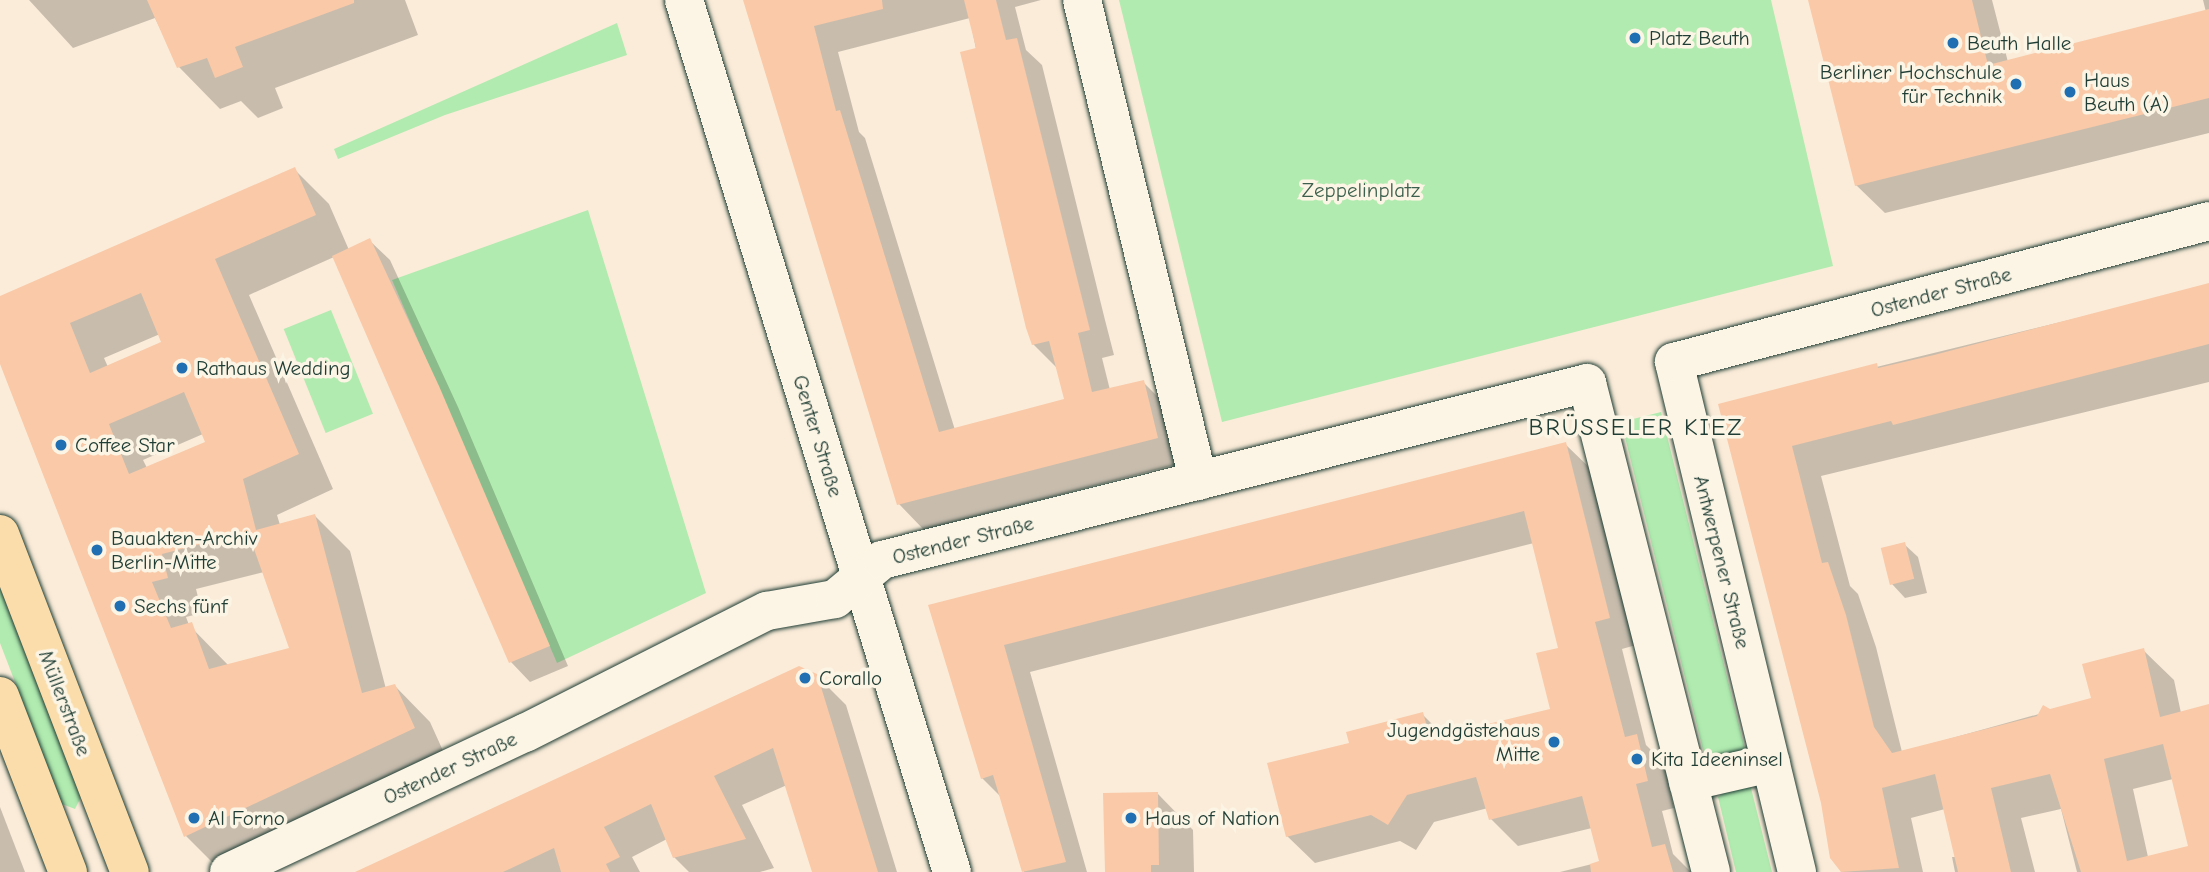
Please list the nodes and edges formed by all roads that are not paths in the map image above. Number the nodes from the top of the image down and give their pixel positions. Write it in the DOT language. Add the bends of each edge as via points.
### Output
graph roads {
  1 [pos="684,0"];
  2 [pos="1082,0"];
  3 [pos="2209,221"];
  4 [pos="1674,362"];
  5 [pos="1198,481"];
  6 [pos="0,534"];
  7 [pos="864,576"];
  8 [pos="0,696"];
  9 [pos="1770,762"];
  10 [pos="1688,782"];
  11 [pos="107,811"];
  12 [pos="53,832"];
  13 [pos="68,872"];
  14 [pos="130,872"];
  15 [pos="229,872"];
  16 [pos="952,872"];
  17 [pos="1711,872"];
  18 [pos="1797,872"];
  1 -- 7 [label="street, Genter Straße"];
  2 -- 5 [label="street"];
  3 -- 4 [label="street, Ostender Straße"];
  4 -- 9 [label="street, Antwerpener Straße"];
  5 -- 7 [label="street, Ostender Straße" via="882,560"];
  5 -- 10 [label="street, Ostender Straße" via="1587,383"];
  6 -- 11 [label="main road, Müllerstraße"];
  7 -- 15 [label="street, Ostender Straße" via="835,599 767,611 525,733"];
  7 -- 16 [label="street, Genter Straße"];
  8 -- 12 [label="main road"];
  9 -- 10 [label="street"];
  9 -- 18 [label="street, Antwerpener Straße"];
  10 -- 17 [label="street"];
  11 -- 12 [label="main road"];
  11 -- 14 [label="main road, Müllerstraße"];
  12 -- 13 [label="main road"];
}
